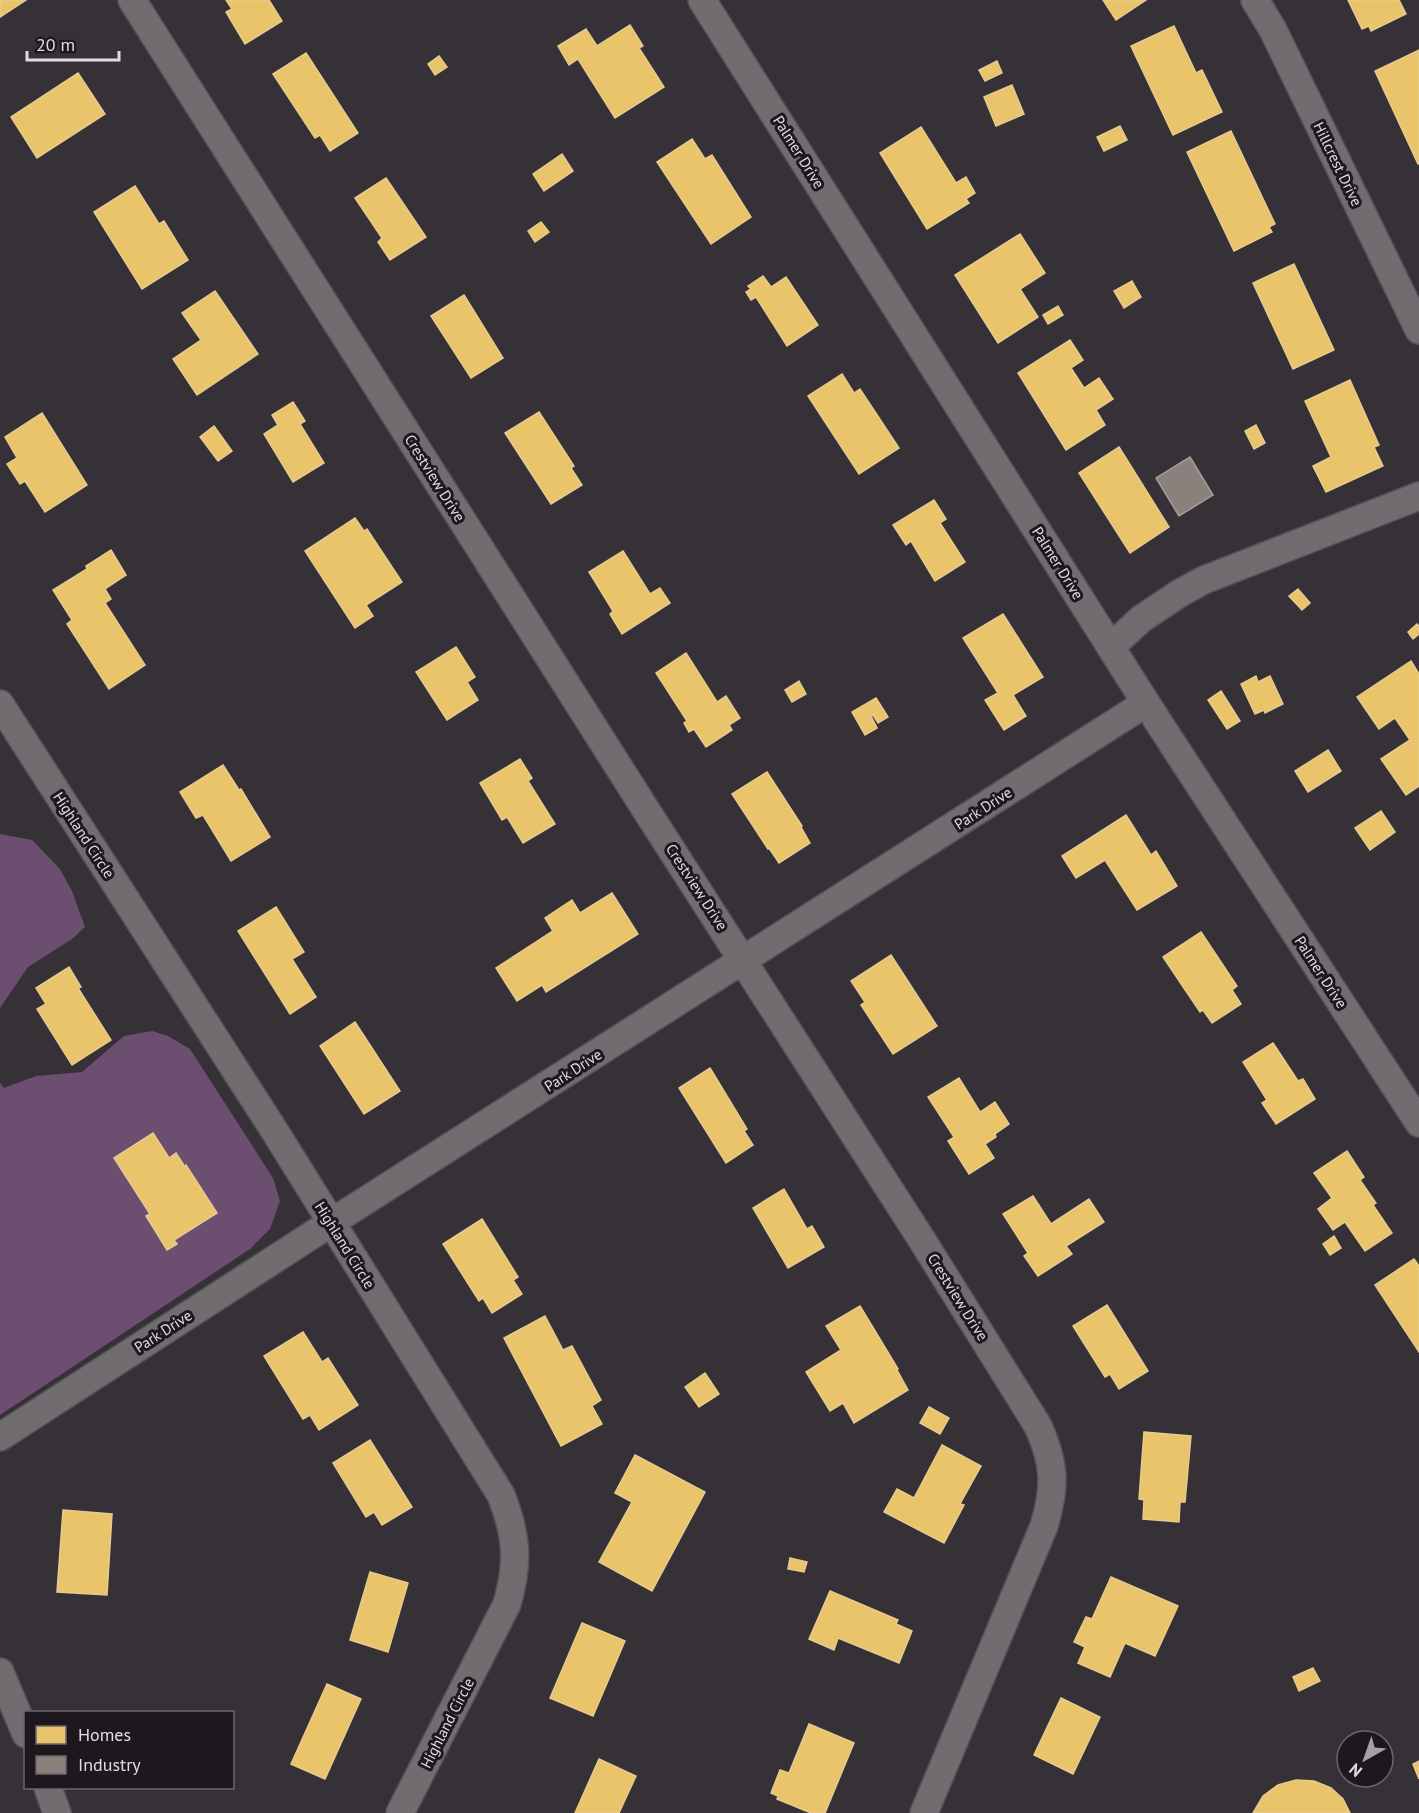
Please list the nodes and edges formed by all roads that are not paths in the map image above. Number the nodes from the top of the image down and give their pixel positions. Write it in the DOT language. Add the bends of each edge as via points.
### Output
graph roads {
  1 [pos="132,0"];
  2 [pos="702,0"];
  3 [pos="1255,0"];
  4 [pos="1419,330"];
  5 [pos="1419,496"];
  6 [pos="1111,647"];
  7 [pos="0,704"];
  8 [pos="1146,704"];
  9 [pos="744,960"];
  10 [pos="1419,1123"];
  11 [pos="332,1222"];
  12 [pos="0,1437"];
  13 [pos="0,1672"];
  14 [pos="24,1729"];
  15 [pos="48,1789"];
  16 [pos="57,1813"];
  17 [pos="400,1813"];
  18 [pos="924,1813"];
  1 -- 9 [label="street, Crestview Drive"];
  2 -- 6 [label="street, Palmer Drive"];
  3 -- 4 [label="street, Hillcrest Drive"];
  5 -- 6 [label="street" via="1204,580 1141,619"];
  6 -- 8 [label="street, Palmer Drive"];
  7 -- 11 [label="street, Highland Circle"];
  8 -- 9 [label="street, Park Drive"];
  8 -- 10 [label="street, Palmer Drive"];
  9 -- 11 [label="street, Park Drive"];
  9 -- 18 [label="street, Crestview Drive" via="1038,1426 1051,1464 1052,1493 1044,1526"];
  11 -- 12 [label="street, Park Drive"];
  11 -- 17 [label="street, Highland Circle" via="501,1495 513,1532 516,1562 507,1604"];
  13 -- 14 [label="street"];
  15 -- 16 [label="street"];
}
